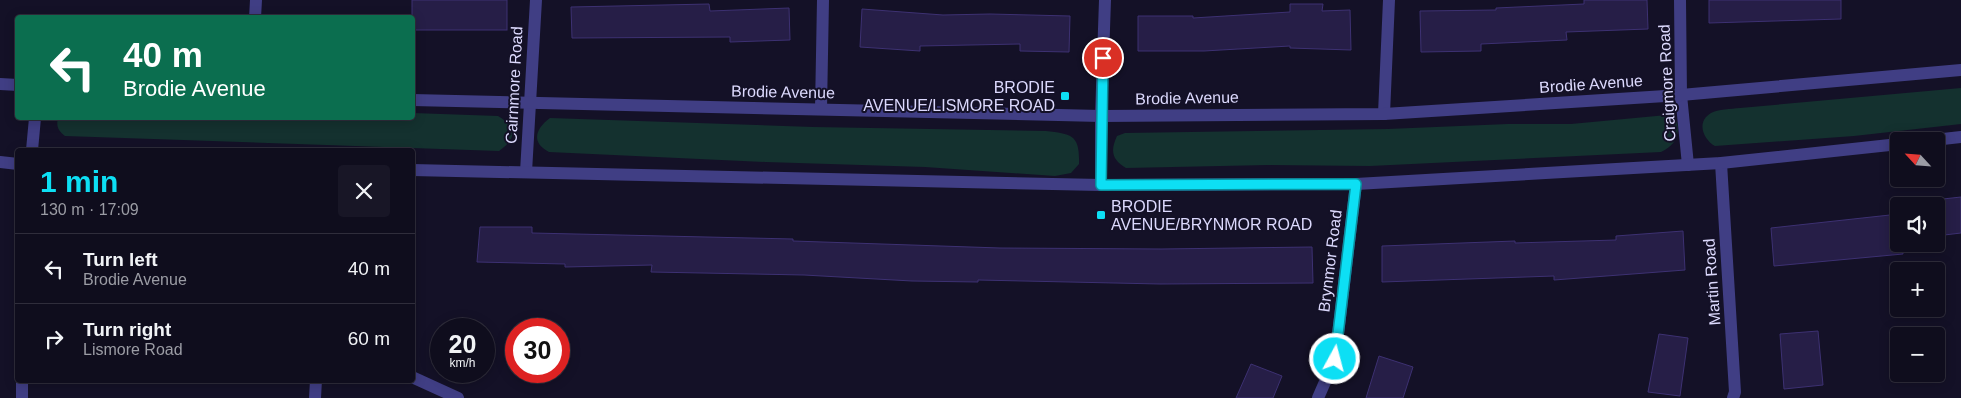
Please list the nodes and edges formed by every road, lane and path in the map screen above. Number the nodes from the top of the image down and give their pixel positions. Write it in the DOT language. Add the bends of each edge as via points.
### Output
graph roads {
  1 [pos="256,0"];
  2 [pos="536,0"];
  3 [pos="823,0"];
  4 [pos="1105,0"];
  5 [pos="1389,0"];
  6 [pos="1680,0"];
  7 [pos="255,15"];
  8 [pos="1961,70"];
  9 [pos="0,84"];
  10 [pos="15,85"];
  11 [pos="1681,94"];
  12 [pos="415,100"];
  13 [pos="530,102"];
  14 [pos="821,109"];
  15 [pos="1384,114"];
  16 [pos="1101,116"];
  17 [pos="35,120"];
  18 [pos="1961,137"];
  19 [pos="1945,139"];
  20 [pos="1890,145"];
  21 [pos="32,148"];
  22 [pos="0,162"];
  23 [pos="15,164"];
  24 [pos="1721,164"];
  25 [pos="1688,165"];
  26 [pos="415,170"];
  27 [pos="526,172"];
  28 [pos="1356,184"];
  29 [pos="1101,185"];
  30 [pos="415,378"];
  31 [pos="22,383"];
  32 [pos="316,383"];
  33 [pos="22,398"];
  34 [pos="316,398"];
  35 [pos="458,398"];
  36 [pos="1318,398"];
  37 [pos="1733,398"];
  1 -- 7 [label="street"];
  2 -- 13 [label="street, Cairnmore Road"];
  3 -- 14 [label="street"];
  4 -- 16 [label="street"];
  5 -- 15 [label="street"];
  6 -- 11 [label="street, Craigmore Road"];
  8 -- 11 [label="street, Brodie Avenue"];
  9 -- 10 [label="street"];
  11 -- 15 [label="street, Brodie Avenue"];
  11 -- 25 [label="street, Craigmore Road"];
  12 -- 13 [label="street, Brodie Avenue"];
  13 -- 14 [label="street, Brodie Avenue"];
  13 -- 27 [label="street, Cairnmore Road"];
  14 -- 16 [label="street, Brodie Avenue"];
  15 -- 16 [label="street, Brodie Avenue"];
  16 -- 29 [label="street"];
  17 -- 21 [label="street"];
  18 -- 19 [label="street"];
  20 -- 24 [label="street"];
  22 -- 23 [label="street"];
  24 -- 25 [label="street"];
  24 -- 37 [label="street, Martin Road"];
  25 -- 28 [label="street"];
  26 -- 27 [label="street"];
  27 -- 29 [label="street"];
  28 -- 29 [label="street"];
  28 -- 36 [label="street, Brynmor Road" via="1335,359"];
  30 -- 35 [label="street"];
  31 -- 33 [label="street"];
  32 -- 34 [label="street"];
}
